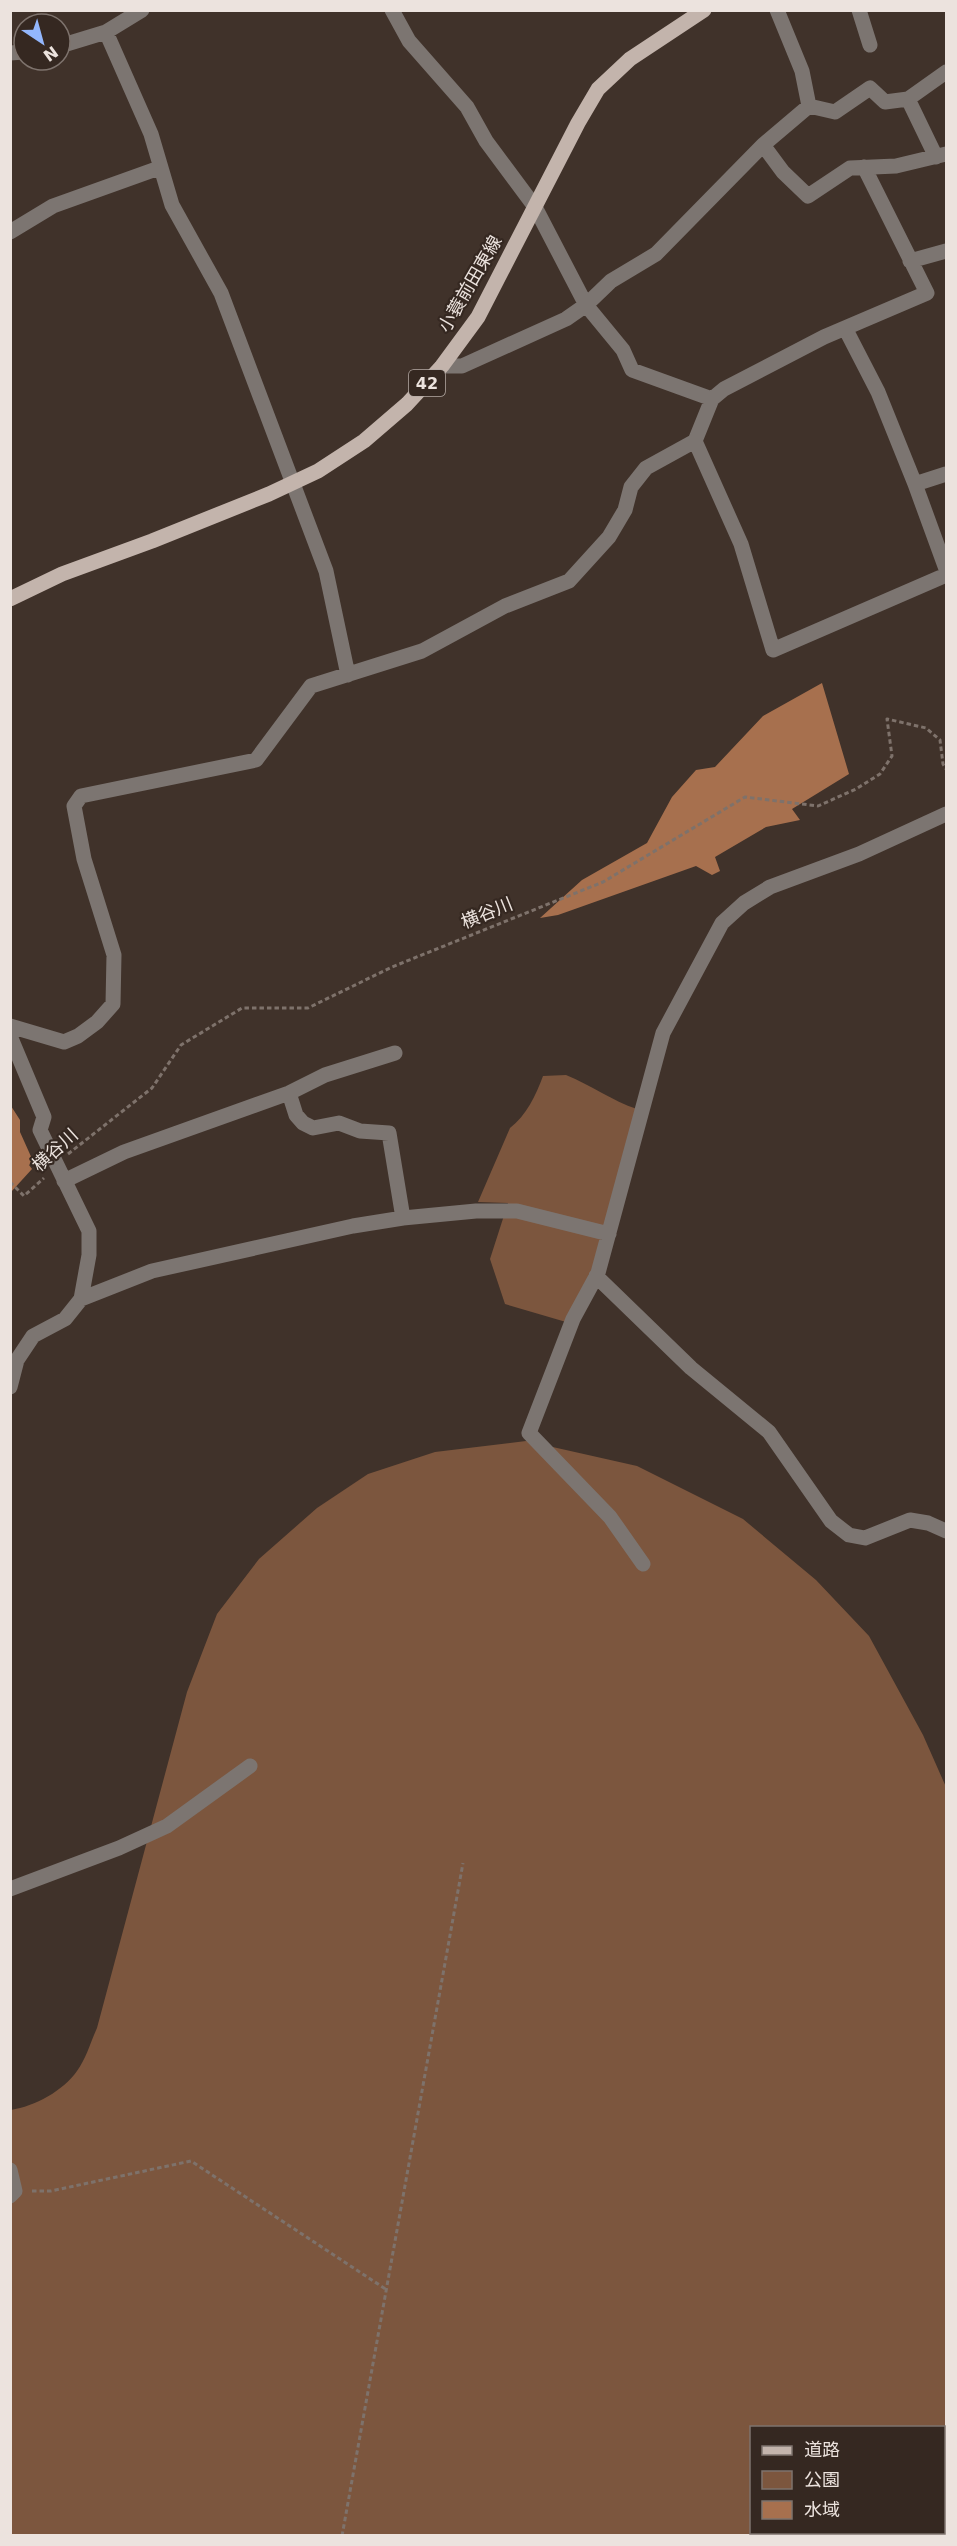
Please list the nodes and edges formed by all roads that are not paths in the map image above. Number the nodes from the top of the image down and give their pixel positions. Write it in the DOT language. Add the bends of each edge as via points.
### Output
graph roads {
  1 [pos="142,10"];
  2 [pos="392,10"];
  3 [pos="704,10"];
  4 [pos="777,10"];
  5 [pos="859,10"];
  6 [pos="106,32"];
  7 [pos="72,42"];
  8 [pos="870,45"];
  9 [pos="946,72"];
  10 [pos="908,99"];
  11 [pos="809,106"];
  12 [pos="763,145"];
  13 [pos="941,156"];
  14 [pos="864,167"];
  15 [pos="159,168"];
  16 [pos="535,207"];
  17 [pos="10,232"];
  18 [pos="946,251"];
  19 [pos="910,261"];
  20 [pos="586,305"];
  21 [pos="845,328"];
  22 [pos="442,366"];
  23 [pos="712,399"];
  24 [pos="695,441"];
  25 [pos="946,474"];
  26 [pos="291,484"];
  27 [pos="915,484"];
  28 [pos="946,569"];
  29 [pos="946,575"];
  30 [pos="10,599"];
  31 [pos="348,675"];
  32 [pos="946,814"];
  33 [pos="10,1026"];
  34 [pos="10,1036"];
  35 [pos="394,1053"];
  36 [pos="289,1093"];
  37 [pos="64,1181"];
  38 [pos="403,1218"];
  39 [pos="609,1234"];
  40 [pos="597,1276"];
  41 [pos="81,1299"];
  42 [pos="10,1387"];
  43 [pos="946,1531"];
  44 [pos="643,1564"];
  45 [pos="250,1766"];
  46 [pos="10,1889"];
  47 [pos="10,2170"];
  48 [pos="13,2193"];
  1 -- 6 [label="street"];
  2 -- 16 [label="street" via="409,41 466,107"];
  3 -- 16 [label="main road, 小蓑前田東線 / 42" via="630,59 598,90"];
  4 -- 11 [label="street" via="802,71"];
  5 -- 8 [label="street"];
  6 -- 7 [label="street"];
  6 -- 15 [label="street" via="151,134"];
  9 -- 10 [label="street"];
  10 -- 11 [label="street" via="885,102 870,88 835,112"];
  10 -- 13 [label="street"];
  11 -- 12 [label="street"];
  12 -- 14 [label="street" via="808,196 850,168"];
  12 -- 20 [label="street" via="656,254 611,281"];
  13 -- 14 [label="street" via="896,166"];
  14 -- 19 [label="street"];
  15 -- 17 [label="street" via="53,206"];
  15 -- 26 [label="street" via="172,205 221,293"];
  16 -- 20 [label="street"];
  16 -- 22 [label="main road, 小蓑前田東線 / 42" via="478,317"];
  18 -- 19 [label="street"];
  19 -- 21 [label="street" via="927,293"];
  20 -- 22 [label="street" via="566,319 462,366"];
  20 -- 23 [label="street" via="623,350 632,370"];
  21 -- 23 [label="street" via="724,389"];
  21 -- 27 [label="street" via="878,392"];
  22 -- 26 [label="main road, 小蓑前田東線 / 42" via="407,404 364,441"];
  23 -- 24 [label="street"];
  24 -- 29 [label="street" via="741,544 773,650"];
  24 -- 31 [label="street" via="646,468 631,487 625,510 609,537 569,581 505,606 422,651"];
  25 -- 27 [label="street"];
  26 -- 30 [label="main road, 小蓑前田東線 / 42" via="62,574"];
  26 -- 31 [label="street" via="326,571"];
  27 -- 28 [label="street"];
  31 -- 33 [label="street" via="311,686 256,760 81,796 74,806 84,859 114,955 113,1004 98,1022 64,1041"];
  32 -- 39 [label="street" via="859,854 770,887 722,923 663,1033"];
  34 -- 37 [label="street" via="44,1117 40,1130"];
  35 -- 36 [label="street" via="325,1075"];
  36 -- 37 [label="street" via="124,1152"];
  36 -- 38 [label="street" via="296,1115 313,1128 339,1123 360,1131 389,1133"];
  37 -- 41 [label="street" via="88,1231 89,1255"];
  38 -- 39 [label="street" via="517,1211"];
  38 -- 41 [label="street" via="152,1271"];
  39 -- 40 [label="street"];
  40 -- 43 [label="street" via="691,1368 769,1431 831,1521 849,1535 865,1538 910,1520"];
  40 -- 44 [label="street" via="573,1319 529,1433 610,1517"];
  41 -- 42 [label="street" via="65,1319 33,1336 17,1360"];
  45 -- 46 [label="street" via="167,1826"];
  47 -- 48 [label="street"];
}
